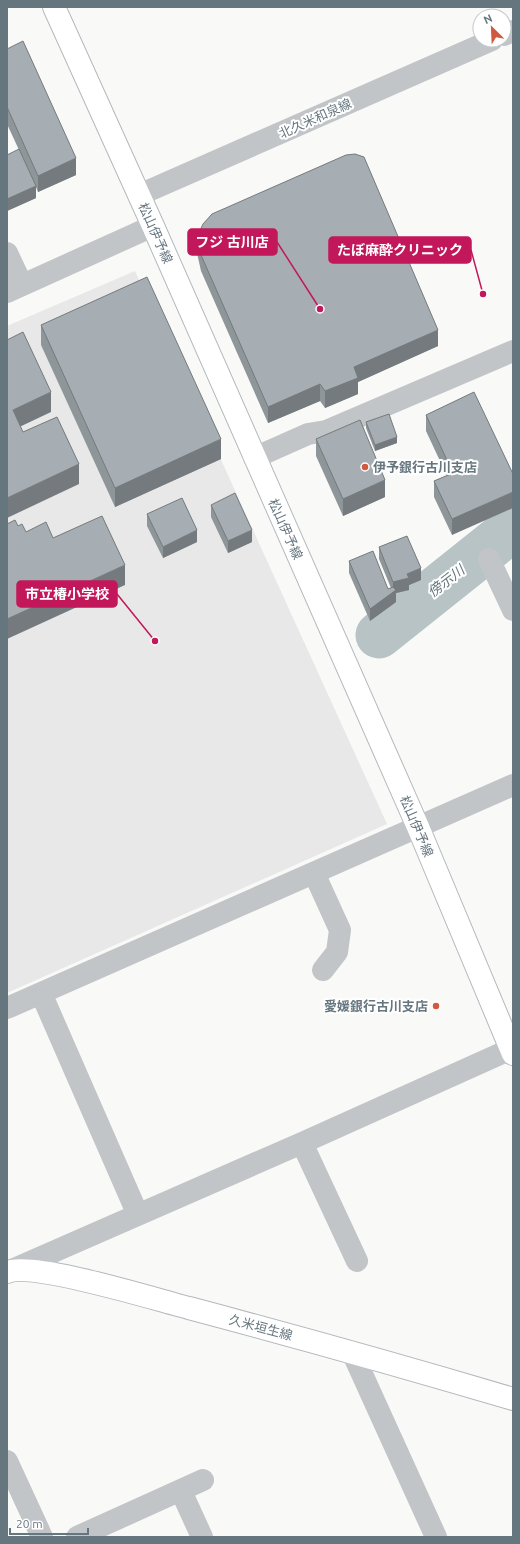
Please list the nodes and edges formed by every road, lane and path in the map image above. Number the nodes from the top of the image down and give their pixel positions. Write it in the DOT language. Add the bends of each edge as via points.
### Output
graph roads {
  1 [pos="54,7"];
  2 [pos="474,48"];
  3 [pos="139,195"];
  4 [pos="153,226"];
  5 [pos="7,252"];
  6 [pos="14,289"];
  7 [pos="513,351"];
  8 [pos="254,458"];
  9 [pos="489,559"];
  10 [pos="513,610"];
  11 [pos="513,785"];
  12 [pos="418,827"];
  13 [pos="314,873"];
  14 [pos="323,970"];
  15 [pos="41,993"];
  16 [pos="7,1008"];
  17 [pos="510,1040"];
  18 [pos="302,1143"];
  19 [pos="138,1215"];
  20 [pos="357,1261"];
  21 [pos="10,1271"];
  22 [pos="352,1352"];
  23 [pos="513,1398"];
  24 [pos="7,1460"];
  25 [pos="203,1480"];
  26 [pos="181,1491"];
  27 [pos="42,1537"];
  28 [pos="77,1537"];
  29 [pos="202,1537"];
  30 [pos="436,1537"];
  1 -- 3 [label="main road, 松山伊予線"];
  2 -- 3 [label="street, 北久米和泉線"];
  3 -- 4 [label="main road, 松山伊予線"];
  4 -- 6 [label="street"];
  4 -- 8 [label="main road, 松山伊予線"];
  5 -- 6 [label="street"];
  7 -- 8 [label="street" via="326,431 308,434"];
  8 -- 12 [label="main road, 松山伊予線"];
  9 -- 10 [label="street"];
  11 -- 12 [label="street"];
  12 -- 13 [label="street"];
  12 -- 17 [label="main road, 松山伊予線"];
  13 -- 14 [label="street" via="340,930 337,952"];
  13 -- 15 [label="street"];
  15 -- 16 [label="street"];
  15 -- 19 [label="street"];
  17 -- 18 [label="street"];
  18 -- 19 [label="street"];
  18 -- 20 [label="street"];
  19 -- 21 [label="street"];
  21 -- 22 [label="main road, 久米垣生線" via="45,1272"];
  22 -- 23 [label="main road, 久米垣生線"];
  22 -- 30 [label="street"];
  24 -- 27 [label="street"];
  25 -- 26 [label="street"];
  26 -- 28 [label="street"];
  26 -- 29 [label="street"];
}
